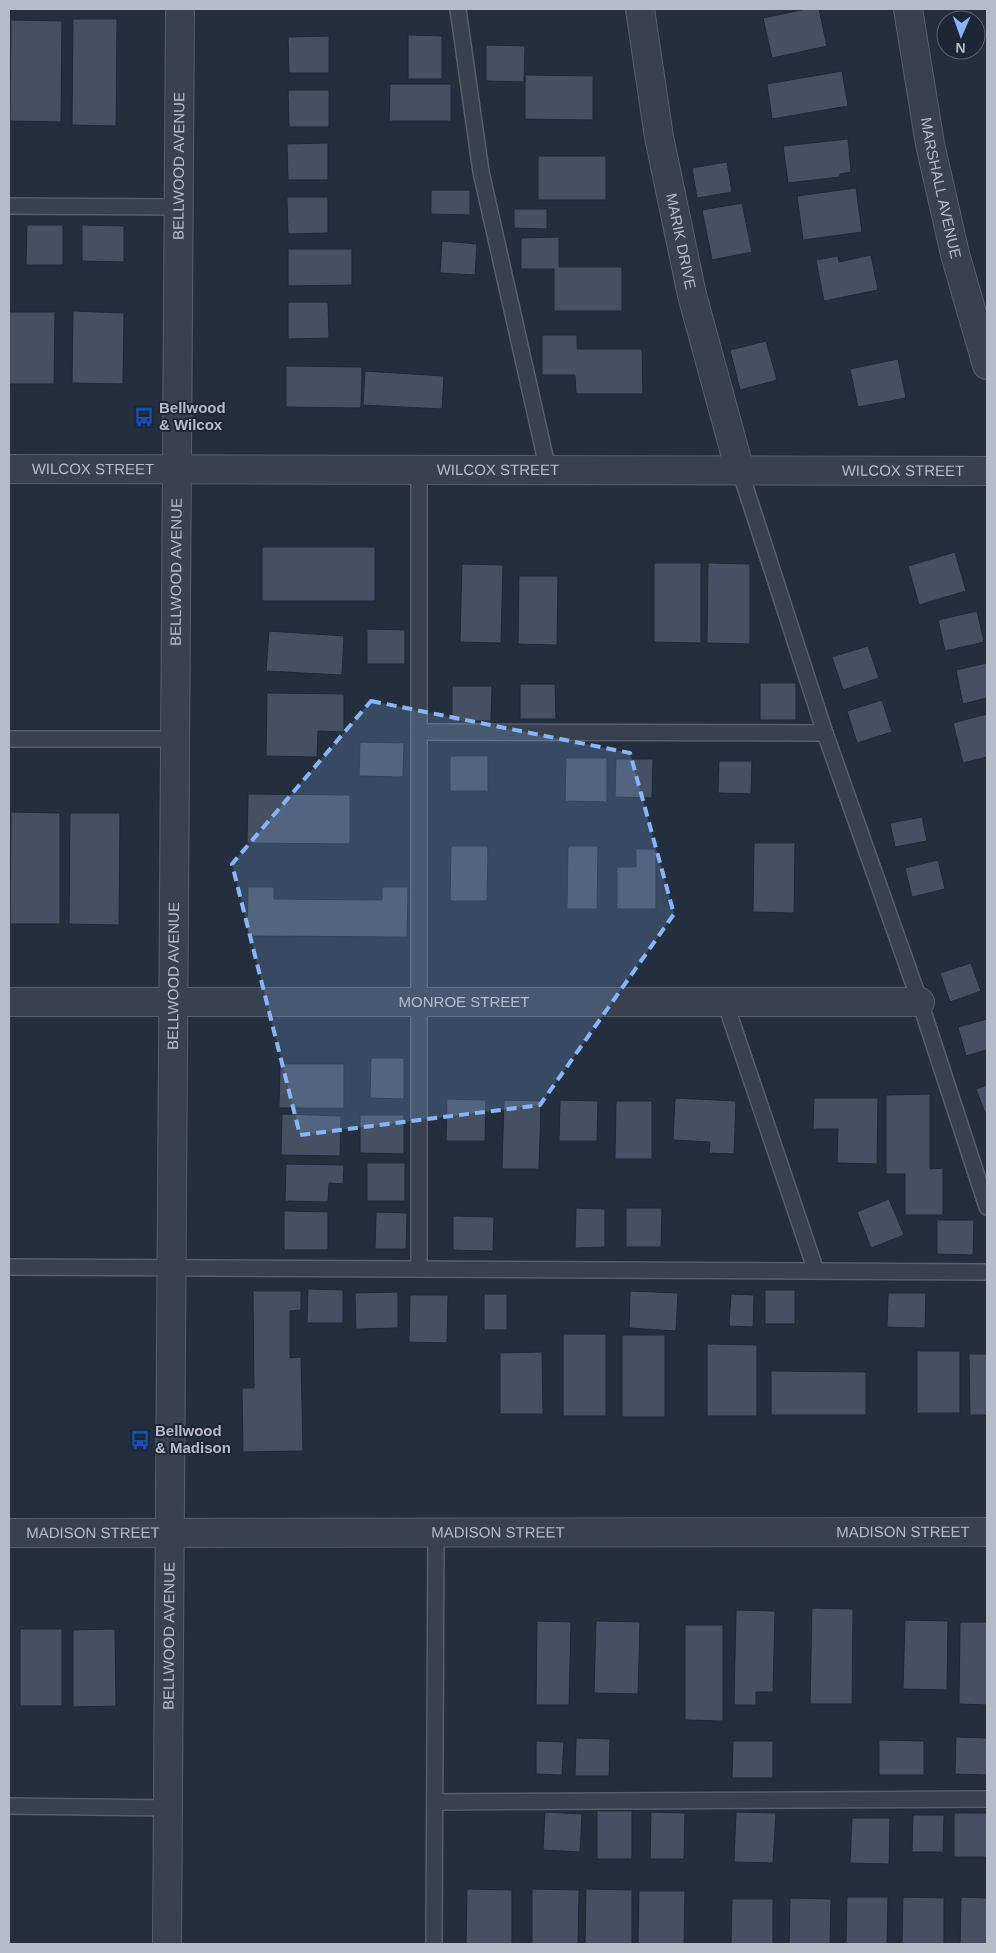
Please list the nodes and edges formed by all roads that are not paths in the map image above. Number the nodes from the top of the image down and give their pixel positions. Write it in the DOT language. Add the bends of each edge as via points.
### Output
graph roads {
  1 [pos="180,9"];
  2 [pos="458,9"];
  3 [pos="640,9"];
  4 [pos="908,9"];
  5 [pos="9,206"];
  6 [pos="179,207"];
  7 [pos="987,365"];
  8 [pos="177,468"];
  9 [pos="9,469"];
  10 [pos="419,469"];
  11 [pos="548,470"];
  12 [pos="740,471"];
  13 [pos="987,471"];
  14 [pos="419,732"];
  15 [pos="826,733"];
  16 [pos="9,739"];
  17 [pos="174,739"];
  18 [pos="9,1002"];
  19 [pos="172,1002"];
  20 [pos="419,1002"];
  21 [pos="725,1002"];
  22 [pos="920,1002"];
  23 [pos="987,1206"];
  24 [pos="9,1267"];
  25 [pos="172,1267"];
  26 [pos="419,1269"];
  27 [pos="816,1271"];
  28 [pos="987,1272"];
  29 [pos="987,1532"];
  30 [pos="9,1533"];
  31 [pos="171,1533"];
  32 [pos="436,1533"];
  33 [pos="987,1800"];
  34 [pos="435,1802"];
  35 [pos="9,1806"];
  36 [pos="169,1808"];
  37 [pos="168,1944"];
  38 [pos="434,1944"];
  1 -- 6 [label="street, BELLWOOD AVENUE"];
  2 -- 11 [label="lane" via="481,172"];
  3 -- 12 [label="street, MARIK DRIVE" via="659,137 692,295"];
  4 -- 7 [label="street, MARSHALL AVENUE" via="930,144 955,254"];
  5 -- 6 [label="lane"];
  6 -- 8 [label="street, BELLWOOD AVENUE"];
  8 -- 9 [label="street, WILCOX STREET"];
  8 -- 10 [label="street, WILCOX STREET"];
  8 -- 17 [label="street, BELLWOOD AVENUE"];
  10 -- 11 [label="street, WILCOX STREET"];
  10 -- 14 [label="lane"];
  11 -- 12 [label="street, WILCOX STREET"];
  12 -- 13 [label="street, WILCOX STREET"];
  12 -- 15 [label="lane"];
  14 -- 15 [label="lane"];
  14 -- 20 [label="lane"];
  15 -- 22 [label="lane"];
  16 -- 17 [label="lane"];
  17 -- 19 [label="street, BELLWOOD AVENUE"];
  18 -- 19 [label="street, MONROE STREET"];
  19 -- 20 [label="street, MONROE STREET"];
  19 -- 25 [label="street, BELLWOOD AVENUE"];
  20 -- 21 [label="street, MONROE STREET"];
  20 -- 26 [label="lane"];
  21 -- 22 [label="street, MONROE STREET"];
  21 -- 27 [label="lane"];
  22 -- 23 [label="lane"];
  24 -- 25 [label="lane"];
  25 -- 26 [label="lane"];
  25 -- 31 [label="street, BELLWOOD AVENUE"];
  26 -- 27 [label="lane"];
  27 -- 28 [label="lane"];
  29 -- 32 [label="street, MADISON STREET"];
  30 -- 31 [label="street, MADISON STREET"];
  31 -- 32 [label="street, MADISON STREET"];
  31 -- 36 [label="street, BELLWOOD AVENUE"];
  32 -- 34 [label="lane"];
  33 -- 34 [label="lane"];
  34 -- 38 [label="lane"];
  35 -- 36 [label="lane"];
  36 -- 37 [label="street, BELLWOOD AVENUE"];
}
